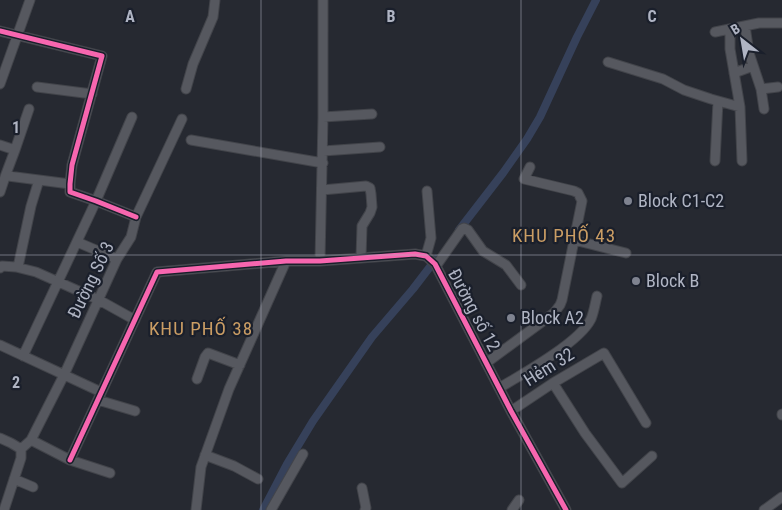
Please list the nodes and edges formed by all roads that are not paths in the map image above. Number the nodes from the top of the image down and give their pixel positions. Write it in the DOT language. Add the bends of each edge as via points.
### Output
graph roads {
  1 [pos="30,0"];
  2 [pos="215,0"];
  3 [pos="323,0"];
  4 [pos="782,23"];
  5 [pos="745,26"];
  6 [pos="730,29"];
  7 [pos="0,31"];
  8 [pos="715,32"];
  9 [pos="17,35"];
  10 [pos="608,62"];
  11 [pos="753,66"];
  12 [pos="734,73"];
  13 [pos="0,84"];
  14 [pos="37,87"];
  15 [pos="778,87"];
  16 [pos="186,88"];
  17 [pos="761,89"];
  18 [pos="92,94"];
  19 [pos="718,101"];
  20 [pos="740,107"];
  21 [pos="29,109"];
  22 [pos="764,109"];
  23 [pos="372,114"];
  24 [pos="132,117"];
  25 [pos="324,117"];
  26 [pos="182,119"];
  27 [pos="191,140"];
  28 [pos="0,145"];
  29 [pos="380,147"];
  30 [pos="15,150"];
  31 [pos="323,151"];
  32 [pos="715,161"];
  33 [pos="742,161"];
  34 [pos="323,163"];
  35 [pos="530,167"];
  36 [pos="6,174"];
  37 [pos="39,180"];
  38 [pos="70,184"];
  39 [pos="322,190"];
  40 [pos="427,191"];
  41 [pos="0,192"];
  42 [pos="96,201"];
  43 [pos="136,217"];
  44 [pos="574,240"];
  45 [pos="76,242"];
  46 [pos="626,253"];
  47 [pos="426,256"];
  48 [pos="361,258"];
  49 [pos="117,260"];
  50 [pos="286,261"];
  51 [pos="320,261"];
  52 [pos="435,265"];
  53 [pos="18,267"];
  54 [pos="0,268"];
  55 [pos="58,282"];
  56 [pos="521,285"];
  57 [pos="597,296"];
  58 [pos="98,300"];
  59 [pos="134,320"];
  60 [pos="0,345"];
  61 [pos="23,356"];
  62 [pos="486,363"];
  63 [pos="240,365"];
  64 [pos="64,374"];
  65 [pos="197,378"];
  66 [pos="553,382"];
  67 [pos="499,388"];
  68 [pos="100,396"];
  69 [pos="135,411"];
  70 [pos="511,411"];
  71 [pos="646,423"];
  72 [pos="0,438"];
  73 [pos="31,440"];
  74 [pos="21,449"];
  75 [pos="303,454"];
  76 [pos="205,455"];
  77 [pos="652,456"];
  78 [pos="70,460"];
  79 [pos="110,473"];
  80 [pos="14,479"];
  81 [pos="258,479"];
  82 [pos="32,487"];
  83 [pos="362,488"];
  84 [pos="782,497"];
  85 [pos="519,500"];
  86 [pos="274,509"];
  87 [pos="4,510"];
  88 [pos="196,510"];
  89 [pos="365,510"];
  90 [pos="512,510"];
  91 [pos="566,510"];
  92 [pos="764,510"];
  1 -- 9 [label="street"];
  2 -- 16 [label="street" via="213,17"];
  3 -- 25 [label="street"];
  4 -- 5 [label="street"];
  5 -- 6 [label="street"];
  5 -- 11 [label="street"];
  6 -- 8 [label="street"];
  6 -- 12 [label="street"];
  7 -- 9 [label="street"];
  9 -- 13 [label="street"];
  9 -- 18 [label="street" via="102,56"];
  10 -- 19 [label="street"];
  11 -- 12 [label="street"];
  11 -- 17 [label="street"];
  12 -- 20 [label="street"];
  14 -- 18 [label="street"];
  15 -- 17 [label="street"];
  17 -- 22 [label="street"];
  18 -- 38 [label="street" via="72,165"];
  19 -- 20 [label="street"];
  19 -- 32 [label="street"];
  20 -- 33 [label="street"];
  21 -- 30 [label="street"];
  23 -- 25 [label="street"];
  24 -- 42 [label="street"];
  25 -- 31 [label="street"];
  26 -- 43 [label="street, Đường Số 3"];
  27 -- 34 [label="street"];
  28 -- 30 [label="street"];
  29 -- 31 [label="street"];
  30 -- 36 [label="street"];
  31 -- 34 [label="street"];
  34 -- 39 [label="street"];
  35 -- 44 [label="street" via="524,179 574,191 581,197"];
  36 -- 37 [label="street"];
  36 -- 41 [label="street"];
  37 -- 38 [label="street"];
  37 -- 53 [label="street"];
  38 -- 42 [label="street" via="70,192"];
  39 -- 48 [label="street" via="370,188 372,207 362,226"];
  39 -- 51 [label="street"];
  40 -- 47 [label="street" via="431,238"];
  42 -- 43 [label="street"];
  42 -- 45 [label="street"];
  43 -- 49 [label="street, Đường Số 3" via="131,237"];
  44 -- 46 [label="street"];
  44 -- 62 [label="street" via="558,309"];
  45 -- 49 [label="street"];
  45 -- 55 [label="street"];
  47 -- 48 [label="street, Đường số 12"];
  47 -- 52 [label="street, Đường số 12"];
  48 -- 51 [label="street, Đường số 12"];
  49 -- 58 [label="street, Đường Số 3"];
  50 -- 51 [label="street, Đường số 12"];
  50 -- 59 [label="street, Đường số 12" via="157,272"];
  50 -- 63 [label="street"];
  52 -- 56 [label="street" via="464,228 483,252 506,265"];
  52 -- 62 [label="street, Đường số 12"];
  53 -- 54 [label="street"];
  53 -- 55 [label="street"];
  55 -- 58 [label="street"];
  55 -- 61 [label="street"];
  57 -- 67 [label="street" via="591,318 580,333"];
  58 -- 59 [label="street"];
  58 -- 64 [label="street, Đường Số 3"];
  59 -- 68 [label="street"];
  60 -- 61 [label="street"];
  61 -- 64 [label="street"];
  62 -- 67 [label="street, Đường số 12"];
  63 -- 65 [label="street" via="208,353"];
  63 -- 76 [label="street"];
  64 -- 68 [label="street"];
  64 -- 73 [label="street, Đường Số 3"];
  66 -- 70 [label="street, Hẻm 32"];
  66 -- 71 [label="street, Hẻm 32" via="604,353"];
  66 -- 77 [label="street" via="585,434 622,483"];
  67 -- 70 [label="street, Đường số 12"];
  68 -- 69 [label="street"];
  68 -- 78 [label="street"];
  70 -- 91 [label="street, Đường số 12"];
  72 -- 74 [label="street"];
  73 -- 74 [label="street, Đường Số 3"];
  73 -- 78 [label="street"];
  74 -- 80 [label="street"];
  75 -- 86 [label="street"];
  76 -- 81 [label="street"];
  76 -- 88 [label="street" via="200,467"];
  78 -- 79 [label="street"];
  80 -- 82 [label="street"];
  80 -- 87 [label="street"];
  83 -- 89 [label="street"];
  84 -- 92 [label="street"];
  85 -- 90 [label="street"];
}
